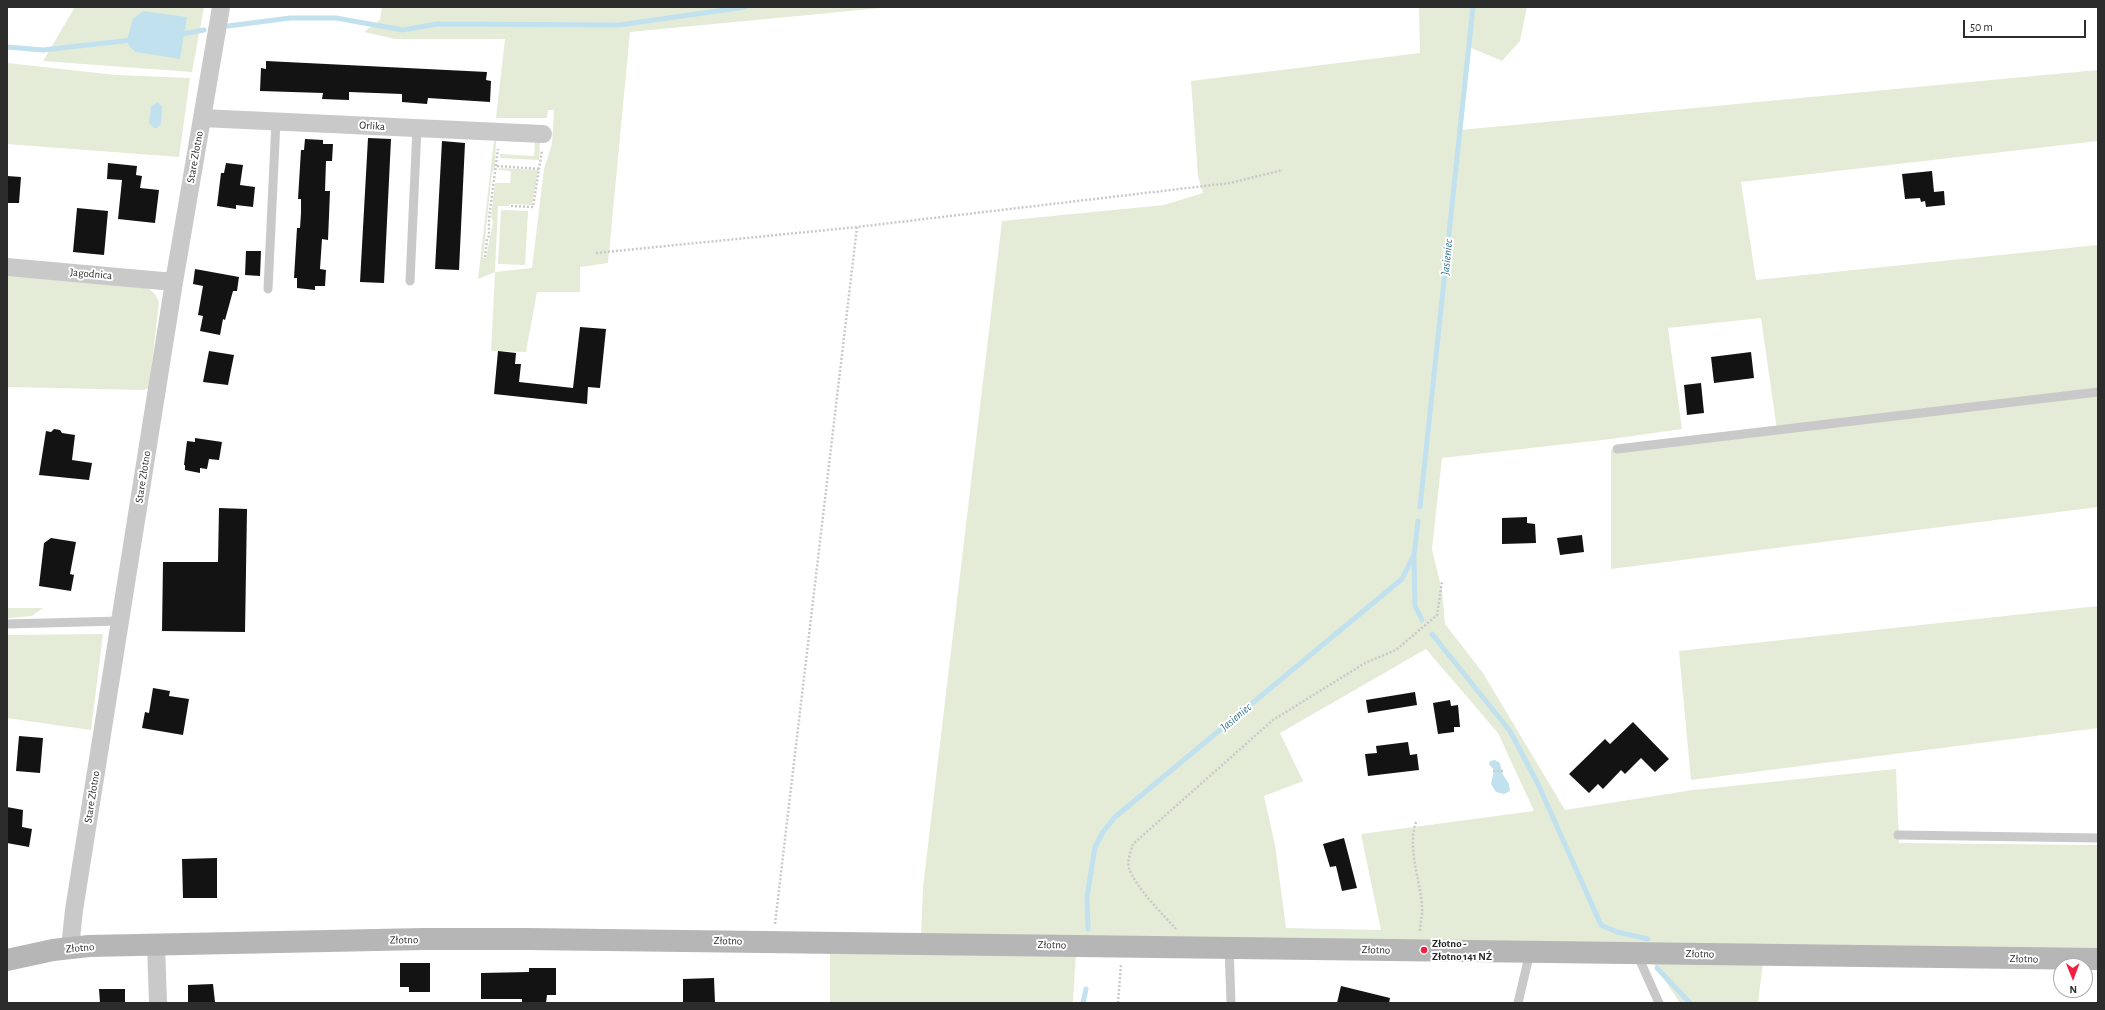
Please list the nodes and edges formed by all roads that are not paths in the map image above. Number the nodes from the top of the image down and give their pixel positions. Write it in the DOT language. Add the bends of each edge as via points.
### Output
graph roads {
  1 [pos="221,7"];
  2 [pos="202,118"];
  3 [pos="276,121"];
  4 [pos="417,128"];
  5 [pos="543,134"];
  6 [pos="7,267"];
  7 [pos="410,281"];
  8 [pos="174,282"];
  9 [pos="268,289"];
  10 [pos="2098,392"];
  11 [pos="1617,449"];
  12 [pos="120,621"];
  13 [pos="7,624"];
  14 [pos="1898,835"];
  15 [pos="2098,838"];
  16 [pos="156,944"];
  17 [pos="1229,947"];
  18 [pos="70,948"];
  19 [pos="1530,951"];
  20 [pos="1636,953"];
  21 [pos="2098,959"];
  22 [pos="7,960"];
  23 [pos="158,1003"];
  24 [pos="1231,1003"];
  25 [pos="1518,1003"];
  26 [pos="1659,1003"];
  1 -- 2 [label="street, Stare Złotno"];
  2 -- 3 [label="street, Orlika"];
  2 -- 8 [label="street, Stare Złotno"];
  3 -- 4 [label="street, Orlika"];
  3 -- 9 [label="lane"];
  4 -- 5 [label="street, Orlika"];
  4 -- 7 [label="lane"];
  6 -- 8 [label="street, Jagodnica"];
  8 -- 12 [label="street, Stare Złotno"];
  10 -- 11 [label="lane"];
  12 -- 13 [label="lane"];
  12 -- 18 [label="street, Stare Złotno"];
  14 -- 15 [label="lane"];
  16 -- 17 [label="street, Złotno" via="461,939"];
  16 -- 18 [label="street, Złotno"];
  16 -- 23 [label="street"];
  17 -- 19 [label="street, Złotno"];
  17 -- 24 [label="lane"];
  18 -- 22 [label="street, Złotno"];
  19 -- 20 [label="street, Złotno"];
  19 -- 25 [label="lane"];
  20 -- 21 [label="street, Złotno"];
  20 -- 26 [label="lane"];
}
